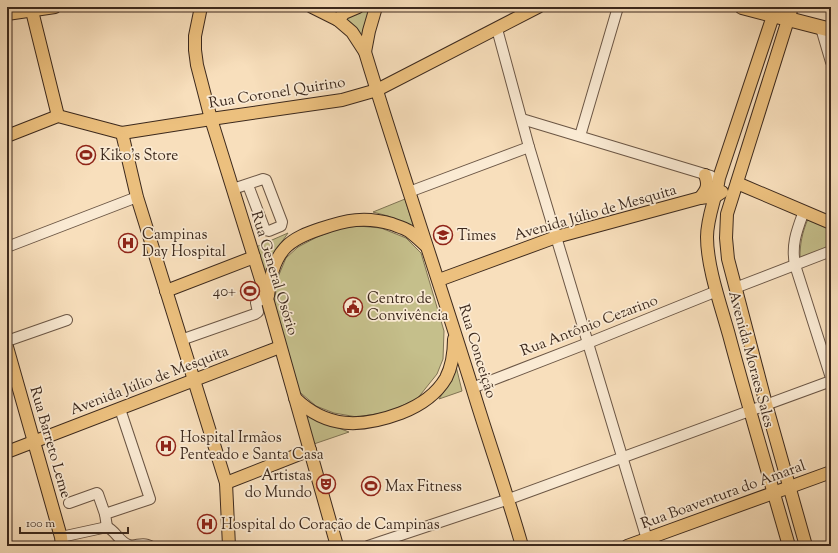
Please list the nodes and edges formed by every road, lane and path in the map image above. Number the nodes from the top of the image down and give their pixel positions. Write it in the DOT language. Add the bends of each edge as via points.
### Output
graph roads {
  1 [pos="55,7"];
  2 [pos="201,7"];
  3 [pos="312,7"];
  4 [pos="356,7"];
  5 [pos="376,7"];
  6 [pos="538,7"];
  7 [pos="618,7"];
  8 [pos="742,7"];
  9 [pos="31,9"];
  10 [pos="775,11"];
  11 [pos="790,13"];
  12 [pos="7,14"];
  13 [pos="338,20"];
  14 [pos="497,29"];
  15 [pos="826,29"];
  16 [pos="365,52"];
  17 [pos="831,62"];
  18 [pos="377,90"];
  19 [pos="58,116"];
  20 [pos="211,119"];
  21 [pos="522,119"];
  22 [pos="122,133"];
  23 [pos="7,136"];
  24 [pos="580,136"];
  25 [pos="529,147"];
  26 [pos="705,175"];
  27 [pos="719,178"];
  28 [pos="737,183"];
  29 [pos="248,185"];
  30 [pos="233,189"];
  31 [pos="409,192"];
  32 [pos="272,194"];
  33 [pos="716,196"];
  34 [pos="137,197"];
  35 [pos="700,198"];
  36 [pos="254,201"];
  37 [pos="278,209"];
  38 [pos="804,211"];
  39 [pos="260,216"];
  40 [pos="831,223"];
  41 [pos="556,237"];
  42 [pos="426,246"];
  43 [pos="7,247"];
  44 [pos="831,251"];
  45 [pos="254,257"];
  46 [pos="795,265"];
  47 [pos="439,280"];
  48 [pos="735,288"];
  49 [pos="166,291"];
  50 [pos="717,291"];
  51 [pos="267,299"];
  52 [pos="67,320"];
  53 [pos="454,330"];
  54 [pos="181,340"];
  55 [pos="7,341"];
  56 [pos="588,343"];
  57 [pos="7,347"];
  58 [pos="280,347"];
  59 [pos="831,379"];
  60 [pos="193,380"];
  61 [pos="472,388"];
  62 [pos="295,398"];
  63 [pos="766,404"];
  64 [pos="120,409"];
  65 [pos="750,410"];
  66 [pos="34,442"];
  67 [pos="310,450"];
  68 [pos="7,452"];
  69 [pos="623,458"];
  70 [pos="831,472"];
  71 [pos="226,483"];
  72 [pos="790,487"];
  73 [pos="774,493"];
  74 [pos="509,500"];
  75 [pos="69,503"];
  76 [pos="105,514"];
  77 [pos="107,527"];
  78 [pos="648,542"];
  79 [pos="61,543"];
  80 [pos="150,546"];
  81 [pos="229,546"];
  82 [pos="337,546"];
  83 [pos="368,546"];
  84 [pos="522,546"];
  85 [pos="627,546"];
  86 [pos="789,546"];
  87 [pos="806,546"];
  1 -- 9 [label="main road"];
  2 -- 20 [label="main road, Rua General Osório" via="195,50"];
  3 -- 13 [label="main road"];
  4 -- 13 [label="main road" via="344,13"];
  5 -- 16 [label="main road"];
  6 -- 14 [label="main road, Rua Coronel Quirino"];
  7 -- 24 [label="street"];
  8 -- 10 [label="highway"];
  9 -- 12 [label="main road"];
  9 -- 19 [label="main road"];
  10 -- 11 [label="highway"];
  10 -- 27 [label="main road, Avenida Moraes Sales"];
  11 -- 15 [label="highway"];
  11 -- 28 [label="main road, Avenida Moraes Sales"];
  13 -- 16 [label="main road" via="352,32"];
  14 -- 18 [label="main road, Rua Coronel Quirino"];
  14 -- 21 [label="street"];
  15 -- 17 [label="street"];
  16 -- 18 [label="main road, Rua Conceição"];
  18 -- 20 [label="main road, Rua Coronel Quirino" via="342,100"];
  18 -- 31 [label="main road, Rua Conceição"];
  19 -- 22 [label="main road, Rua Coronel Quirino"];
  19 -- 23 [label="main road"];
  20 -- 22 [label="main road, Rua Coronel Quirino"];
  20 -- 30 [label="main road, Rua General Osório"];
  21 -- 24 [label="street"];
  21 -- 25 [label="street"];
  22 -- 34 [label="main road"];
  24 -- 26 [label="street"];
  25 -- 31 [label="street"];
  25 -- 41 [label="street"];
  26 -- 27 [label="street"];
  26 -- 35 [label="main road" via="707,188"];
  27 -- 33 [label="main road, Avenida Moraes Sales"];
  28 -- 33 [label="main road, Avenida Júlio de Mesquita"];
  28 -- 38 [label="main road"];
  28 -- 48 [label="main road, Avenida Moraes Sales" via="727,214 726,238"];
  29 -- 30 [label="street"];
  29 -- 32 [label="street" via="265,179"];
  29 -- 36 [label="street"];
  30 -- 45 [label="main road, Rua General Osório"];
  31 -- 42 [label="main road, Rua Conceição"];
  32 -- 36 [label="street"];
  32 -- 37 [label="street"];
  33 -- 35 [label="main road, Avenida Júlio de Mesquita"];
  33 -- 50 [label="main road, Avenida Moraes Sales" via="708,223 707,237"];
  34 -- 43 [label="street"];
  34 -- 49 [label="main road"];
  35 -- 41 [label="main road, Avenida Júlio de Mesquita"];
  36 -- 39 [label="street"];
  37 -- 39 [label="street"];
  37 -- 39 [label="street" via="281,226 266,231"];
  38 -- 40 [label="main road"];
  38 -- 46 [label="street" via="793,243"];
  41 -- 47 [label="main road, Avenida Júlio de Mesquita"];
  41 -- 56 [label="street"];
  42 -- 47 [label="main road, Rua Conceição"];
  42 -- 51 [label="main road" via="407,230 379,220 357,219 336,223 293,241 286,247 272,272"];
  44 -- 46 [label="street"];
  45 -- 49 [label="main road"];
  45 -- 51 [label="main road, Rua General Osório"];
  46 -- 48 [label="street"];
  46 -- 59 [label="street"];
  47 -- 53 [label="main road, Rua Conceição"];
  48 -- 63 [label="main road, Avenida Moraes Sales"];
  49 -- 54 [label="main road"];
  50 -- 56 [label="street, Rua Antônio Cezarino"];
  50 -- 65 [label="main road, Avenida Moraes Sales"];
  51 -- 54 [label="street" via="256,303 258,312 255,314"];
  51 -- 58 [label="main road, Rua General Osório"];
  52 -- 55 [label="street"];
  53 -- 61 [label="main road, Rua Conceição"];
  53 -- 62 [label="main road" via="454,350 445,379 430,397 411,409 364,424 345,423 316,414"];
  54 -- 60 [label="main road"];
  56 -- 61 [label="street, Rua Antônio Cezarino"];
  56 -- 69 [label="street"];
  57 -- 66 [label="main road, Rua Barreto Leme"];
  58 -- 60 [label="main road, Avenida Júlio de Mesquita"];
  58 -- 62 [label="main road, Rua General Osório"];
  59 -- 63 [label="street"];
  60 -- 64 [label="main road, Avenida Júlio de Mesquita"];
  60 -- 71 [label="main road"];
  61 -- 74 [label="main road, Rua Conceição"];
  62 -- 67 [label="main road, Rua General Osório"];
  63 -- 65 [label="street"];
  63 -- 72 [label="main road, Avenida Moraes Sales"];
  64 -- 66 [label="main road, Avenida Júlio de Mesquita"];
  64 -- 76 [label="street" via="150,499"];
  65 -- 69 [label="street"];
  65 -- 73 [label="main road, Avenida Moraes Sales"];
  66 -- 68 [label="main road, Avenida Júlio de Mesquita"];
  66 -- 79 [label="main road, Rua Barreto Leme"];
  67 -- 71 [label="main road"];
  67 -- 82 [label="main road, Rua General Osório"];
  69 -- 74 [label="street"];
  69 -- 78 [label="street"];
  70 -- 72 [label="main road, Rua Boaventura do Amaral"];
  71 -- 81 [label="main road"];
  72 -- 73 [label="main road, Rua Boaventura do Amaral"];
  72 -- 87 [label="main road, Avenida Moraes Sales"];
  73 -- 78 [label="main road, Rua Boaventura do Amaral"];
  73 -- 86 [label="main road, Avenida Moraes Sales"];
  74 -- 83 [label="street"];
  74 -- 84 [label="main road, Rua Conceição"];
  75 -- 76 [label="street" via="97,493"];
  76 -- 77 [label="street"];
  77 -- 79 [label="street"];
  77 -- 80 [label="street" via="126,544"];
  78 -- 85 [label="main road, Rua Boaventura do Amaral"];
}
